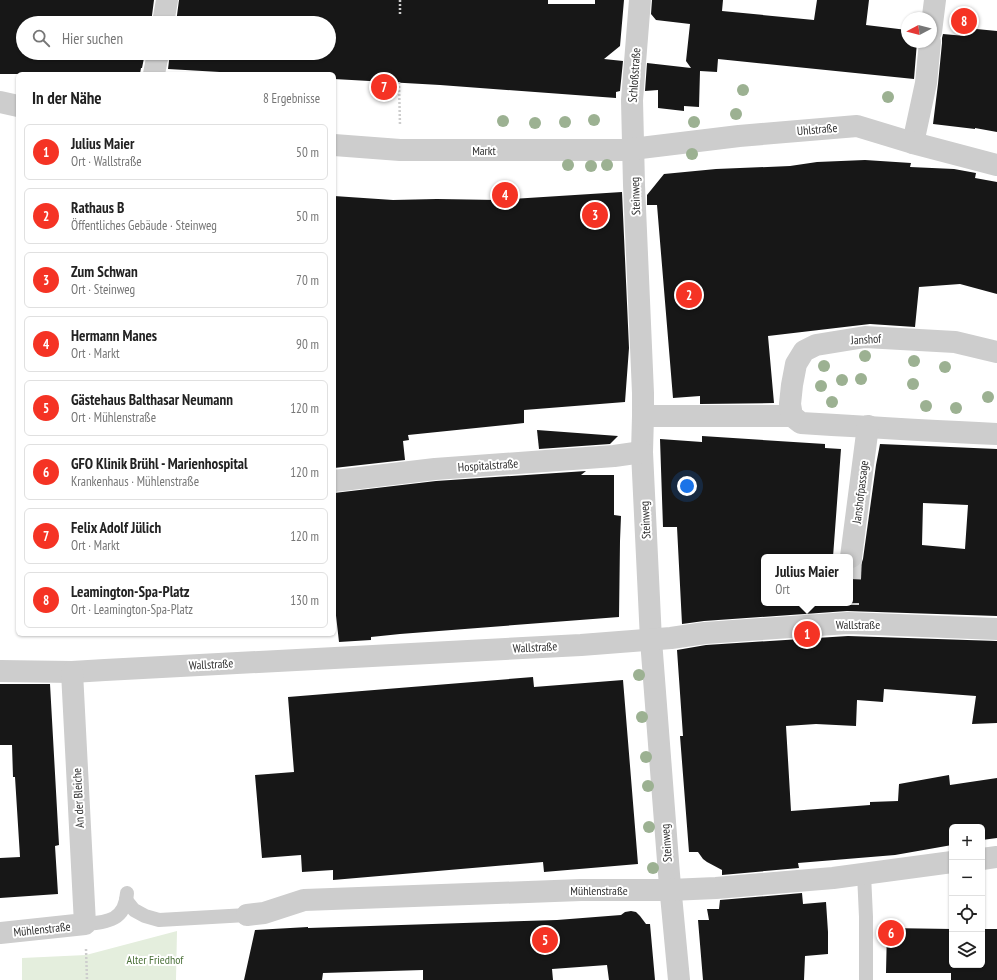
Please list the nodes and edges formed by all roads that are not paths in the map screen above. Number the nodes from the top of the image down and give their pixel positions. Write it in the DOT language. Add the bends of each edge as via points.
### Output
graph roads {
  1 [pos="167,0"];
  2 [pos="640,0"];
  3 [pos="935,0"];
  4 [pos="934,12"];
  5 [pos="164,16"];
  6 [pos="929,48"];
  7 [pos="157,60"];
  8 [pos="154,72"];
  9 [pos="0,102"];
  10 [pos="16,106"];
  11 [pos="913,143"];
  12 [pos="336,145"];
  13 [pos="634,150"];
  14 [pos="997,165"];
  15 [pos="997,352"];
  16 [pos="643,416"];
  17 [pos="792,416"];
  18 [pos="868,426"];
  19 [pos="997,434"];
  20 [pos="642,452"];
  21 [pos="336,481"];
  22 [pos="851,554"];
  23 [pos="997,629"];
  24 [pos="651,640"];
  25 [pos="68,666"];
  26 [pos="0,671"];
  27 [pos="997,856"];
  28 [pos="985,858"];
  29 [pos="949,862"];
  30 [pos="864,874"];
  31 [pos="670,890"];
  32 [pos="247,915"];
  33 [pos="85,924"];
  34 [pos="0,933"];
  35 [pos="679,980"];
  36 [pos="866,980"];
  1 -- 5 [label="street"];
  2 -- 13 [label="street, Schloßstraße" via="632,100"];
  3 -- 4 [label="street"];
  6 -- 11 [label="street" via="926,83"];
  7 -- 8 [label="street"];
  9 -- 10 [label="street"];
  11 -- 13 [label="street, Uhlstraße" via="857,126 739,136"];
  11 -- 14 [label="street, Uhlstraße"];
  12 -- 13 [label="street, Markt" via="400,150"];
  13 -- 16 [label="street, Steinweg"];
  15 -- 17 [label="street, Janshof" via="955,342 865,337 816,345 804,351 796,364 790,404"];
  16 -- 17 [label="street"];
  16 -- 20 [label="street, Steinweg"];
  17 -- 18 [label="street" via="801,423"];
  18 -- 19 [label="street"];
  18 -- 22 [label="street, Janshofpassage"];
  20 -- 21 [label="street, Hospitalstraße" via="435,469"];
  20 -- 24 [label="street, Steinweg"];
  23 -- 24 [label="street, Wallstraße" via="848,614"];
  24 -- 25 [label="street, Wallstraße"];
  24 -- 31 [label="street, Steinweg"];
  25 -- 26 [label="street, Wallstraße"];
  25 -- 33 [label="street, An der Bleiche"];
  27 -- 28 [label="street"];
  29 -- 30 [label="street, Mühlenstraße"];
  30 -- 31 [label="street, Mühlenstraße"];
  30 -- 36 [label="lane"];
  31 -- 32 [label="street, Mühlenstraße" via="581,890 304,900"];
  31 -- 35 [label="street, Steinweg"];
  32 -- 33 [label="lane" via="159,920 134,910 127,896 120,915 112,920"];
  33 -- 34 [label="street, Mühlenstraße"];
}
